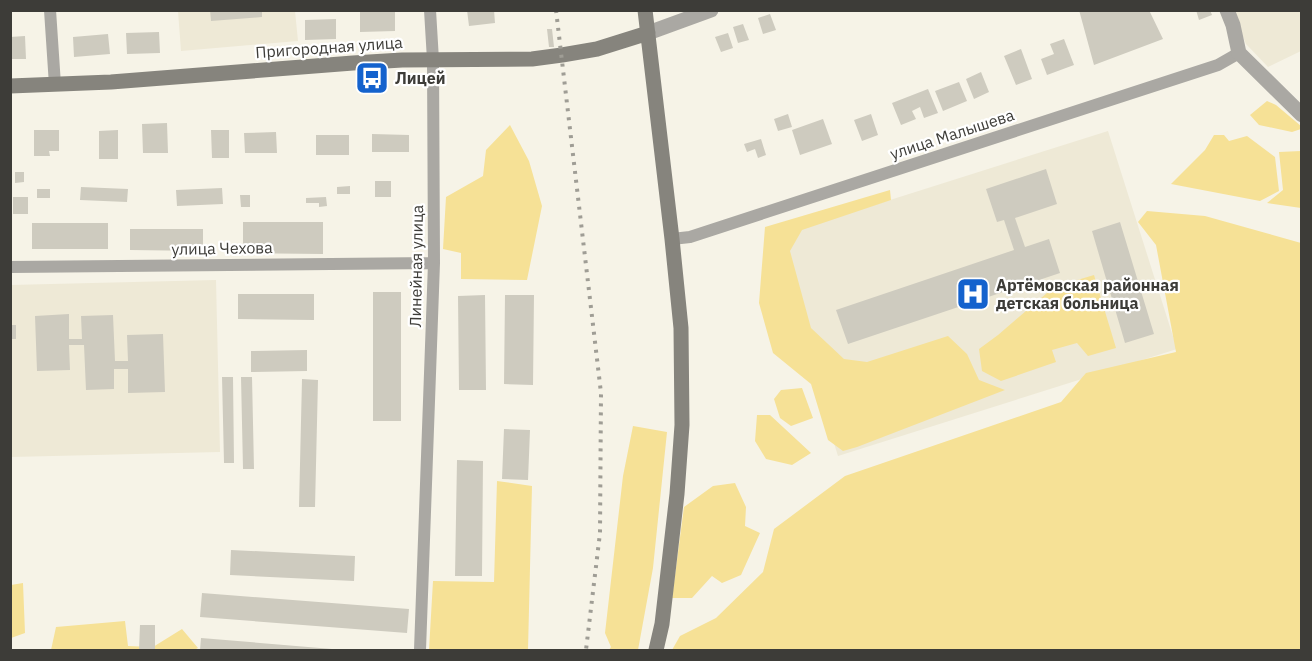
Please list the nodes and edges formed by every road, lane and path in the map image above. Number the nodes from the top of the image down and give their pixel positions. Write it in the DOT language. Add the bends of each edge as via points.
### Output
graph roads {
  1 [pos="50,10"];
  2 [pos="430,10"];
  3 [pos="645,10"];
  4 [pos="711,10"];
  5 [pos="1227,10"];
  6 [pos="648,33"];
  7 [pos="1239,53"];
  8 [pos="433,60"];
  9 [pos="55,85"];
  10 [pos="10,86"];
  11 [pos="1302,115"];
  12 [pos="672,239"];
  13 [pos="434,263"];
  14 [pos="10,267"];
  15 [pos="420,651"];
  16 [pos="656,651"];
  1 -- 9 [label="street"];
  2 -- 8 [label="street, Линейная улица"];
  3 -- 6 [label="main road"];
  4 -- 6 [label="street"];
  5 -- 7 [label="street"];
  6 -- 8 [label="main road, Пригородная улица" via="597,49 532,59"];
  6 -- 12 [label="main road"];
  7 -- 11 [label="street"];
  7 -- 12 [label="street, улица Малышева" via="1218,65 690,237"];
  8 -- 9 [label="main road, Пригородная улица"];
  8 -- 13 [label="street, Линейная улица"];
  9 -- 10 [label="main road, Пригородная улица"];
  12 -- 16 [label="main road" via="681,328 682,424"];
  13 -- 14 [label="street, улица Чехова"];
  13 -- 15 [label="street, Линейная улица"];
}
